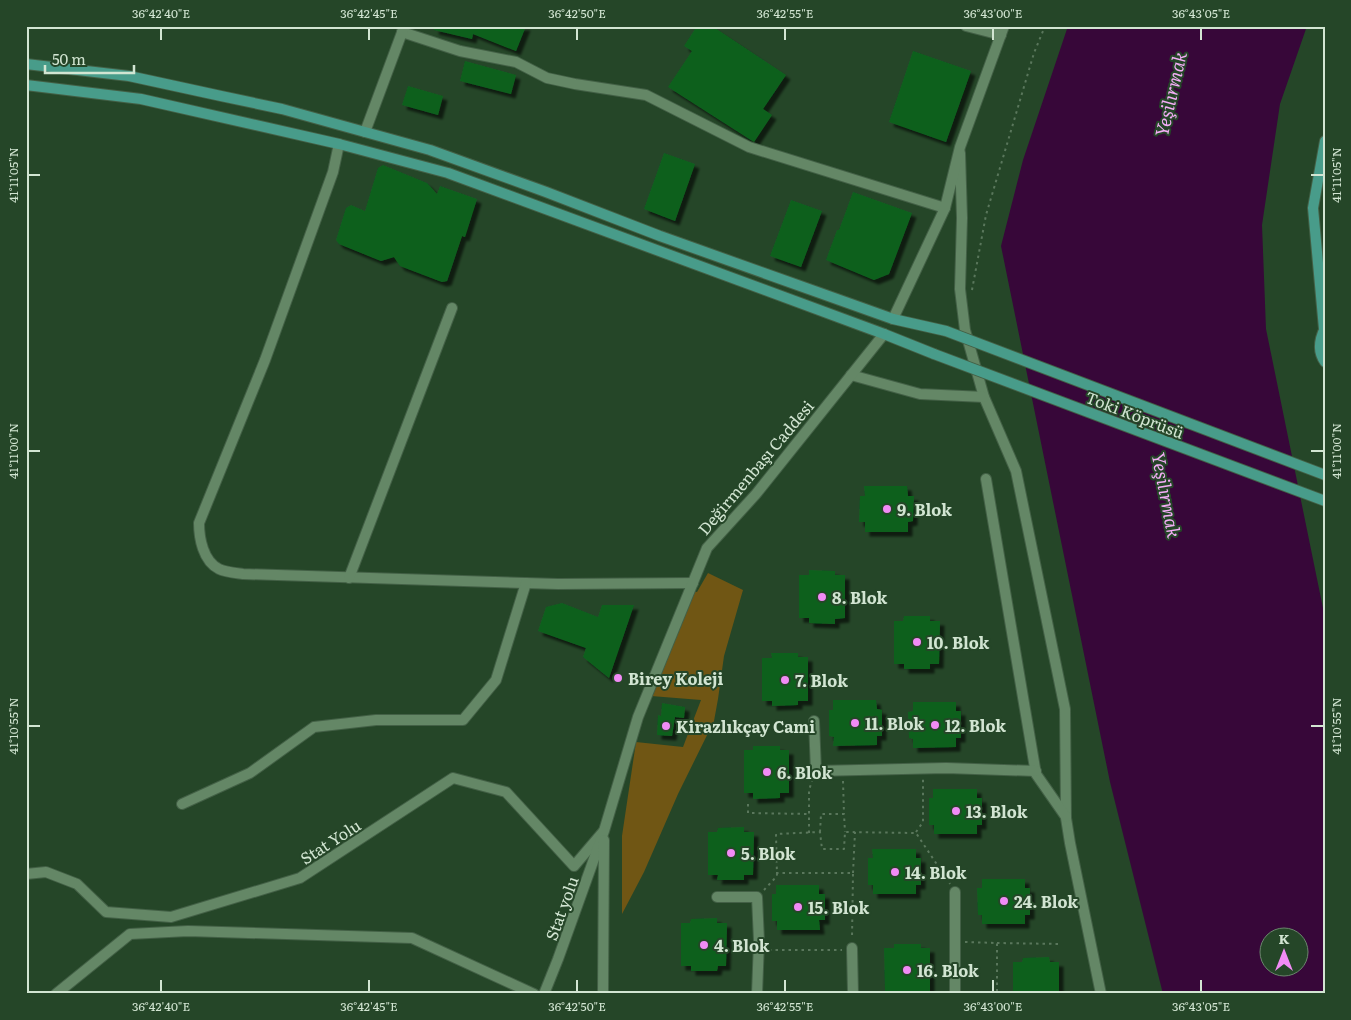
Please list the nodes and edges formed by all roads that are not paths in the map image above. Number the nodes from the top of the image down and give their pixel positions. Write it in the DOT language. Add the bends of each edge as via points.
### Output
graph roads {
  1 [pos="966,26"];
  2 [pos="404,29"];
  3 [pos="1002,31"];
  4 [pos="26,64"];
  5 [pos="26,85"];
  6 [pos="365,132"];
  7 [pos="1325,141"];
  8 [pos="339,144"];
  9 [pos="960,148"];
  10 [pos="945,208"];
  11 [pos="452,308"];
  12 [pos="894,318"];
  13 [pos="1324,328"];
  14 [pos="884,334"];
  15 [pos="1325,362"];
  16 [pos="851,375"];
  17 [pos="984,397"];
  18 [pos="1325,475"];
  19 [pos="986,479"];
  20 [pos="1325,501"];
  21 [pos="349,578"];
  22 [pos="526,582"];
  23 [pos="693,582"];
  24 [pos="814,721"];
  25 [pos="1036,771"];
  26 [pos="182,804"];
  27 [pos="1066,818"];
  28 [pos="604,832"];
  29 [pos="26,874"];
  30 [pos="955,892"];
  31 [pos="717,898"];
  32 [pos="852,948"];
  33 [pos="56,994"];
  34 [pos="534,994"];
  35 [pos="544,994"];
  36 [pos="603,994"];
  37 [pos="757,994"];
  38 [pos="853,994"];
  39 [pos="955,994"];
  40 [pos="1101,994"];
  1 -- 3 [label="street"];
  2 -- 6 [label="street"];
  2 -- 10 [label="street" via="460,51 516,62 547,78 646,95 749,147"];
  3 -- 9 [label="street"];
  4 -- 6 [label="main road" via="129,76 282,109"];
  5 -- 8 [label="main road, Toki Köprüsü" via="141,100"];
  6 -- 12 [label="main road" via="439,153 660,236"];
  7 -- 13 [label="main road" via="1313,208"];
  8 -- 14 [label="main road, Toki Köprüsü" via="448,173"];
  8 -- 21 [label="street" via="333,172 265,360 199,523 199,534 209,561 219,570 243,574"];
  9 -- 10 [label="street"];
  9 -- 17 [label="street" via="960,289 965,330"];
  10 -- 12 [label="street"];
  11 -- 21 [label="street"];
  12 -- 18 [label="main road, bridge" via="946,331"];
  13 -- 15 [label="main road" via="1319,348"];
  14 -- 16 [label="street, Değirmenbaşı Caddesi"];
  14 -- 20 [label="main road, Toki Köprüsü, bridge"];
  16 -- 17 [label="street" via="920,394"];
  16 -- 23 [label="street, Değirmenbaşı Caddesi" via="756,494 707,548"];
  17 -- 27 [label="street" via="1016,470 1065,709"];
  19 -- 25 [label="street"];
  21 -- 22 [label="street"];
  22 -- 23 [label="street"];
  22 -- 26 [label="street" via="496,680 463,720 376,720 314,727 250,773"];
  23 -- 28 [label="street, Değirmenbaşı Caddesi" via="638,717"];
  24 -- 25 [label="street" via="816,771 946,768"];
  25 -- 27 [label="street"];
  27 -- 40 [label="street"];
  28 -- 29 [label="street, Stat Yolu" via="574,866 506,792 453,778 300,878 171,917 106,912 77,884 46,872"];
  28 -- 35 [label="street, Stat yolu"];
  28 -- 36 [label="street"];
  30 -- 39 [label="street"];
  31 -- 37 [label="street" via="758,897"];
  32 -- 38 [label="street"];
  33 -- 34 [label="street" via="130,934 188,931 412,938"];
}
